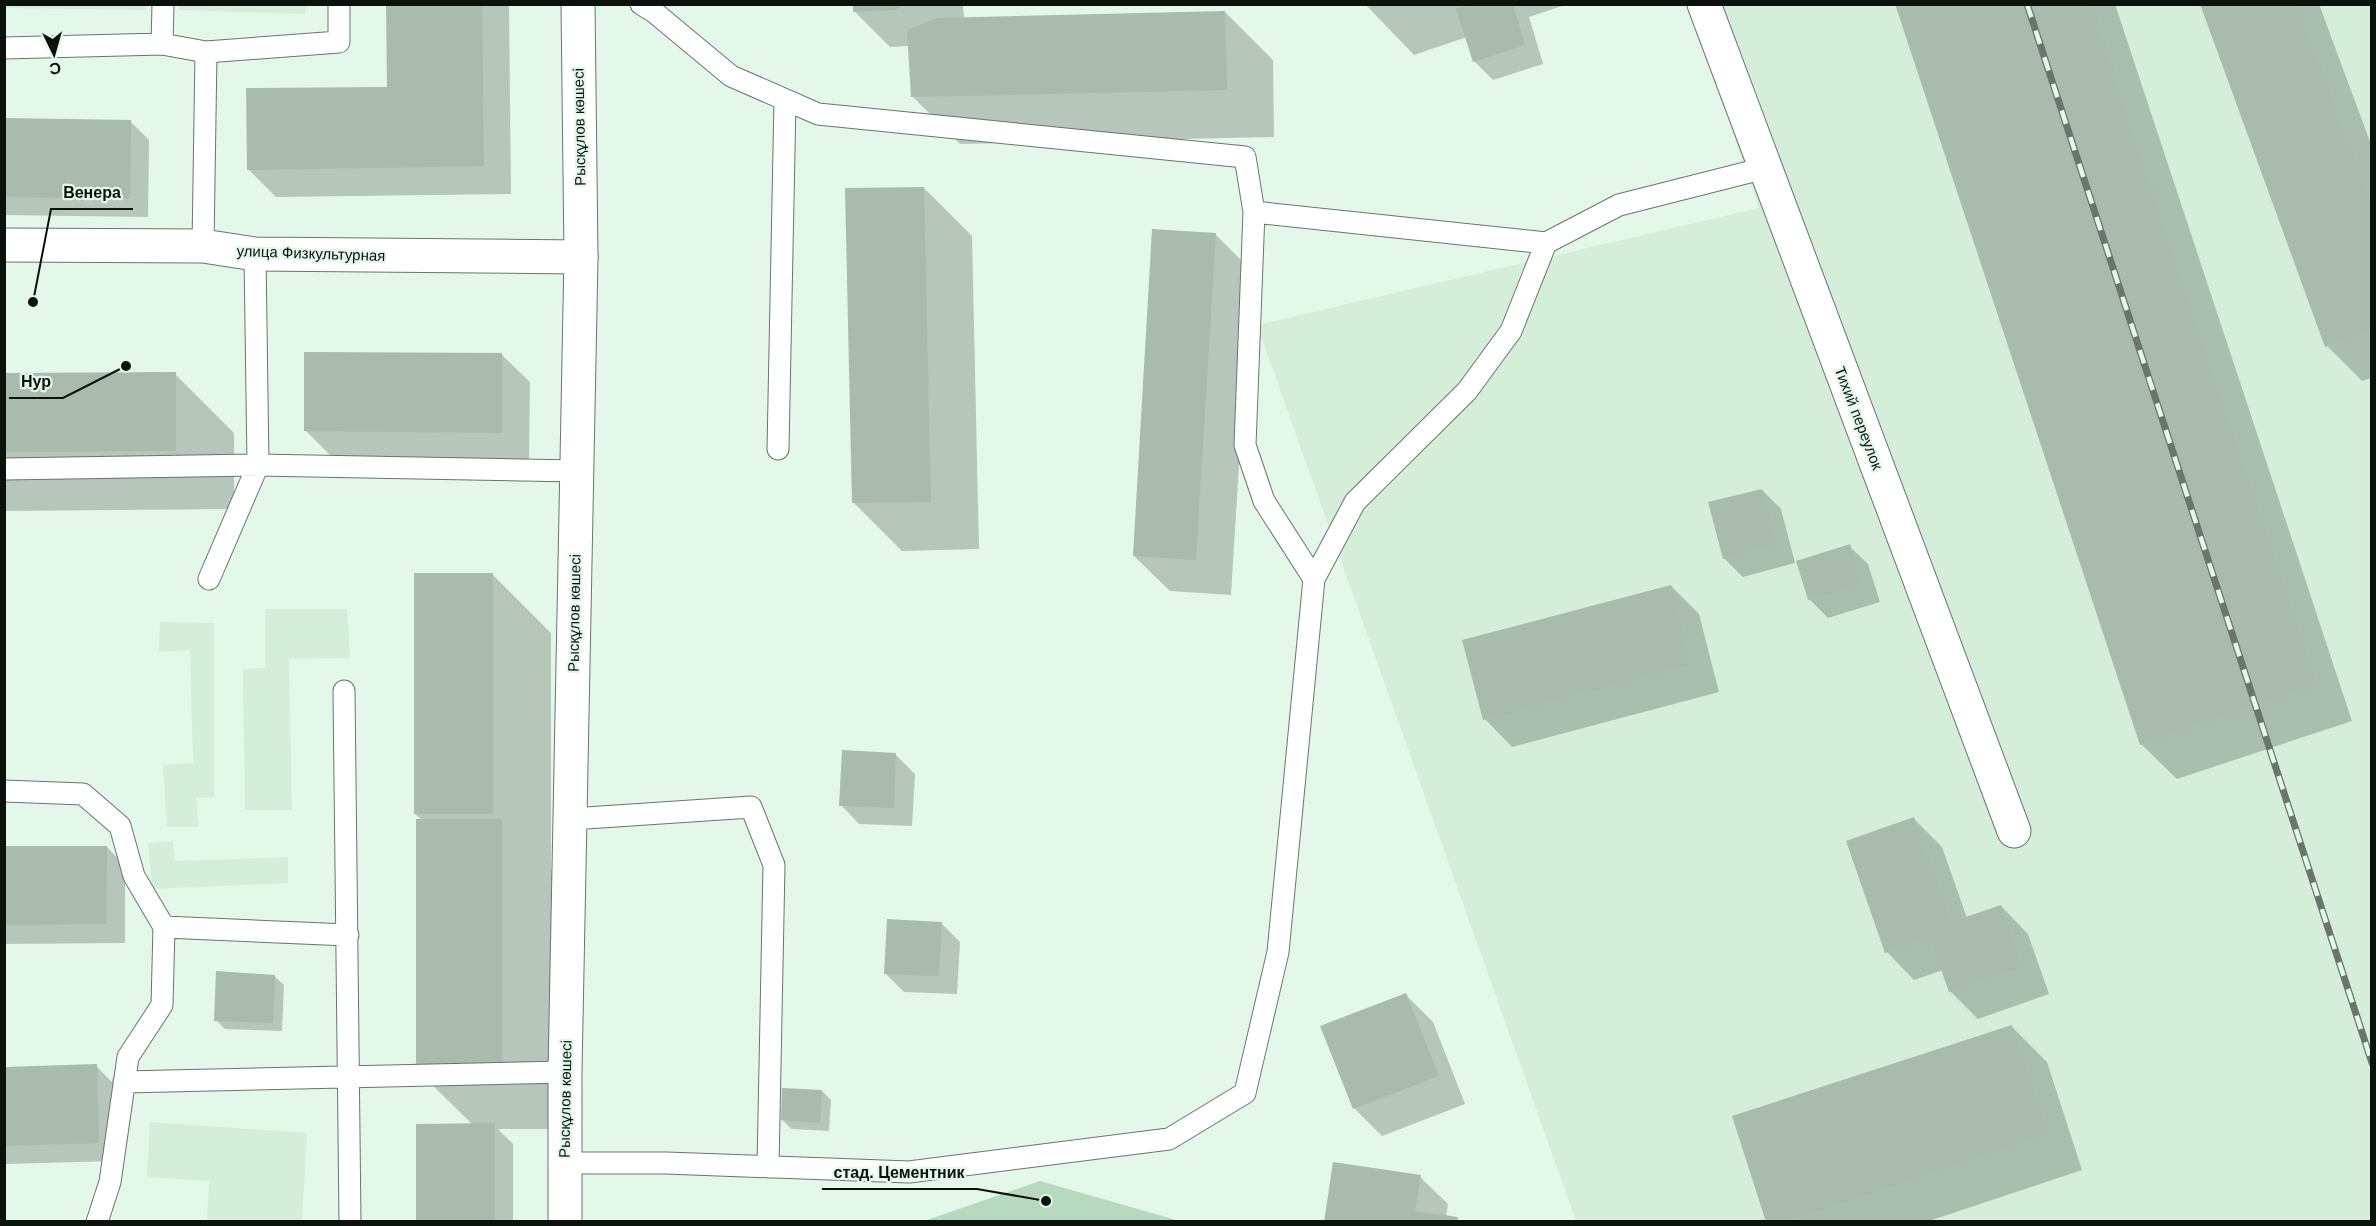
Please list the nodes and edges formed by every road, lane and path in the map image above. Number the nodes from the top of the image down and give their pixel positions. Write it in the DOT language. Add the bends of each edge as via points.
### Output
graph roads {
  1 [pos="163,4"];
  2 [pos="339,4"];
  3 [pos="578,4"];
  4 [pos="641,4"];
  5 [pos="1704,4"];
  6 [pos="162,44"];
  7 [pos="4,48"];
  8 [pos="206,52"];
  9 [pos="785,100"];
  10 [pos="1765,168"];
  11 [pos="1254,212"];
  12 [pos="1546,243"];
  13 [pos="4,246"];
  14 [pos="203,246"];
  15 [pos="255,254"];
  16 [pos="581,257"];
  17 [pos="778,449"];
  18 [pos="258,465"];
  19 [pos="4,469"];
  20 [pos="577,471"];
  21 [pos="209,579"];
  22 [pos="1314,579"];
  23 [pos="344,691"];
  24 [pos="4,791"];
  25 [pos="570,819"];
  26 [pos="2014,831"];
  27 [pos="164,927"];
  28 [pos="348,935"];
  29 [pos="565,1072"];
  30 [pos="349,1078"];
  31 [pos="124,1082"];
  32 [pos="565,1163"];
  33 [pos="768,1167"];
  34 [pos="97,1221"];
  35 [pos="350,1221"];
  36 [pos="565,1221"];
  1 -- 6 [label="lane"];
  2 -- 8 [label="lane" via="339,42"];
  3 -- 16 [label="street, Рысқұлов көшесі"];
  4 -- 9 [label="lane" via="730,76"];
  5 -- 10 [label="street, Тихий переулок"];
  6 -- 7 [label="lane"];
  6 -- 8 [label="lane"];
  8 -- 14 [label="lane"];
  9 -- 11 [label="lane" via="818,114 1245,157"];
  9 -- 17 [label="lane"];
  10 -- 12 [label="lane" via="1618,205"];
  10 -- 26 [label="street, Тихий переулок"];
  11 -- 12 [label="lane"];
  11 -- 22 [label="lane" via="1245,445 1264,501"];
  12 -- 22 [label="lane" via="1511,331 1467,391 1355,502"];
  13 -- 14 [label="street, улица Физкультурная"];
  14 -- 15 [label="street, улица Физкультурная"];
  15 -- 16 [label="street, улица Физкультурная"];
  15 -- 18 [label="lane"];
  16 -- 20 [label="street, Рысқұлов көшесі"];
  18 -- 19 [label="lane"];
  18 -- 20 [label="lane"];
  18 -- 21 [label="lane"];
  20 -- 25 [label="street, Рысқұлов көшесі"];
  22 -- 33 [label="lane" via="1278,952 1245,1093 1169,1139 909,1172"];
  23 -- 28 [label="lane"];
  24 -- 27 [label="lane" via="83,794 120,826 134,876"];
  25 -- 29 [label="street, Рысқұлов көшесі"];
  25 -- 33 [label="lane" via="751,807 774,865"];
  27 -- 28 [label="lane"];
  27 -- 31 [label="lane" via="162,1005 128,1057"];
  28 -- 30 [label="lane"];
  29 -- 30 [label="lane"];
  29 -- 32 [label="street, Рысқұлов көшесі"];
  30 -- 31 [label="lane"];
  30 -- 35 [label="lane"];
  31 -- 34 [label="lane" via="110,1182"];
  32 -- 33 [label="lane"];
  32 -- 36 [label="street, Рысқұлов көшесі"];
}
